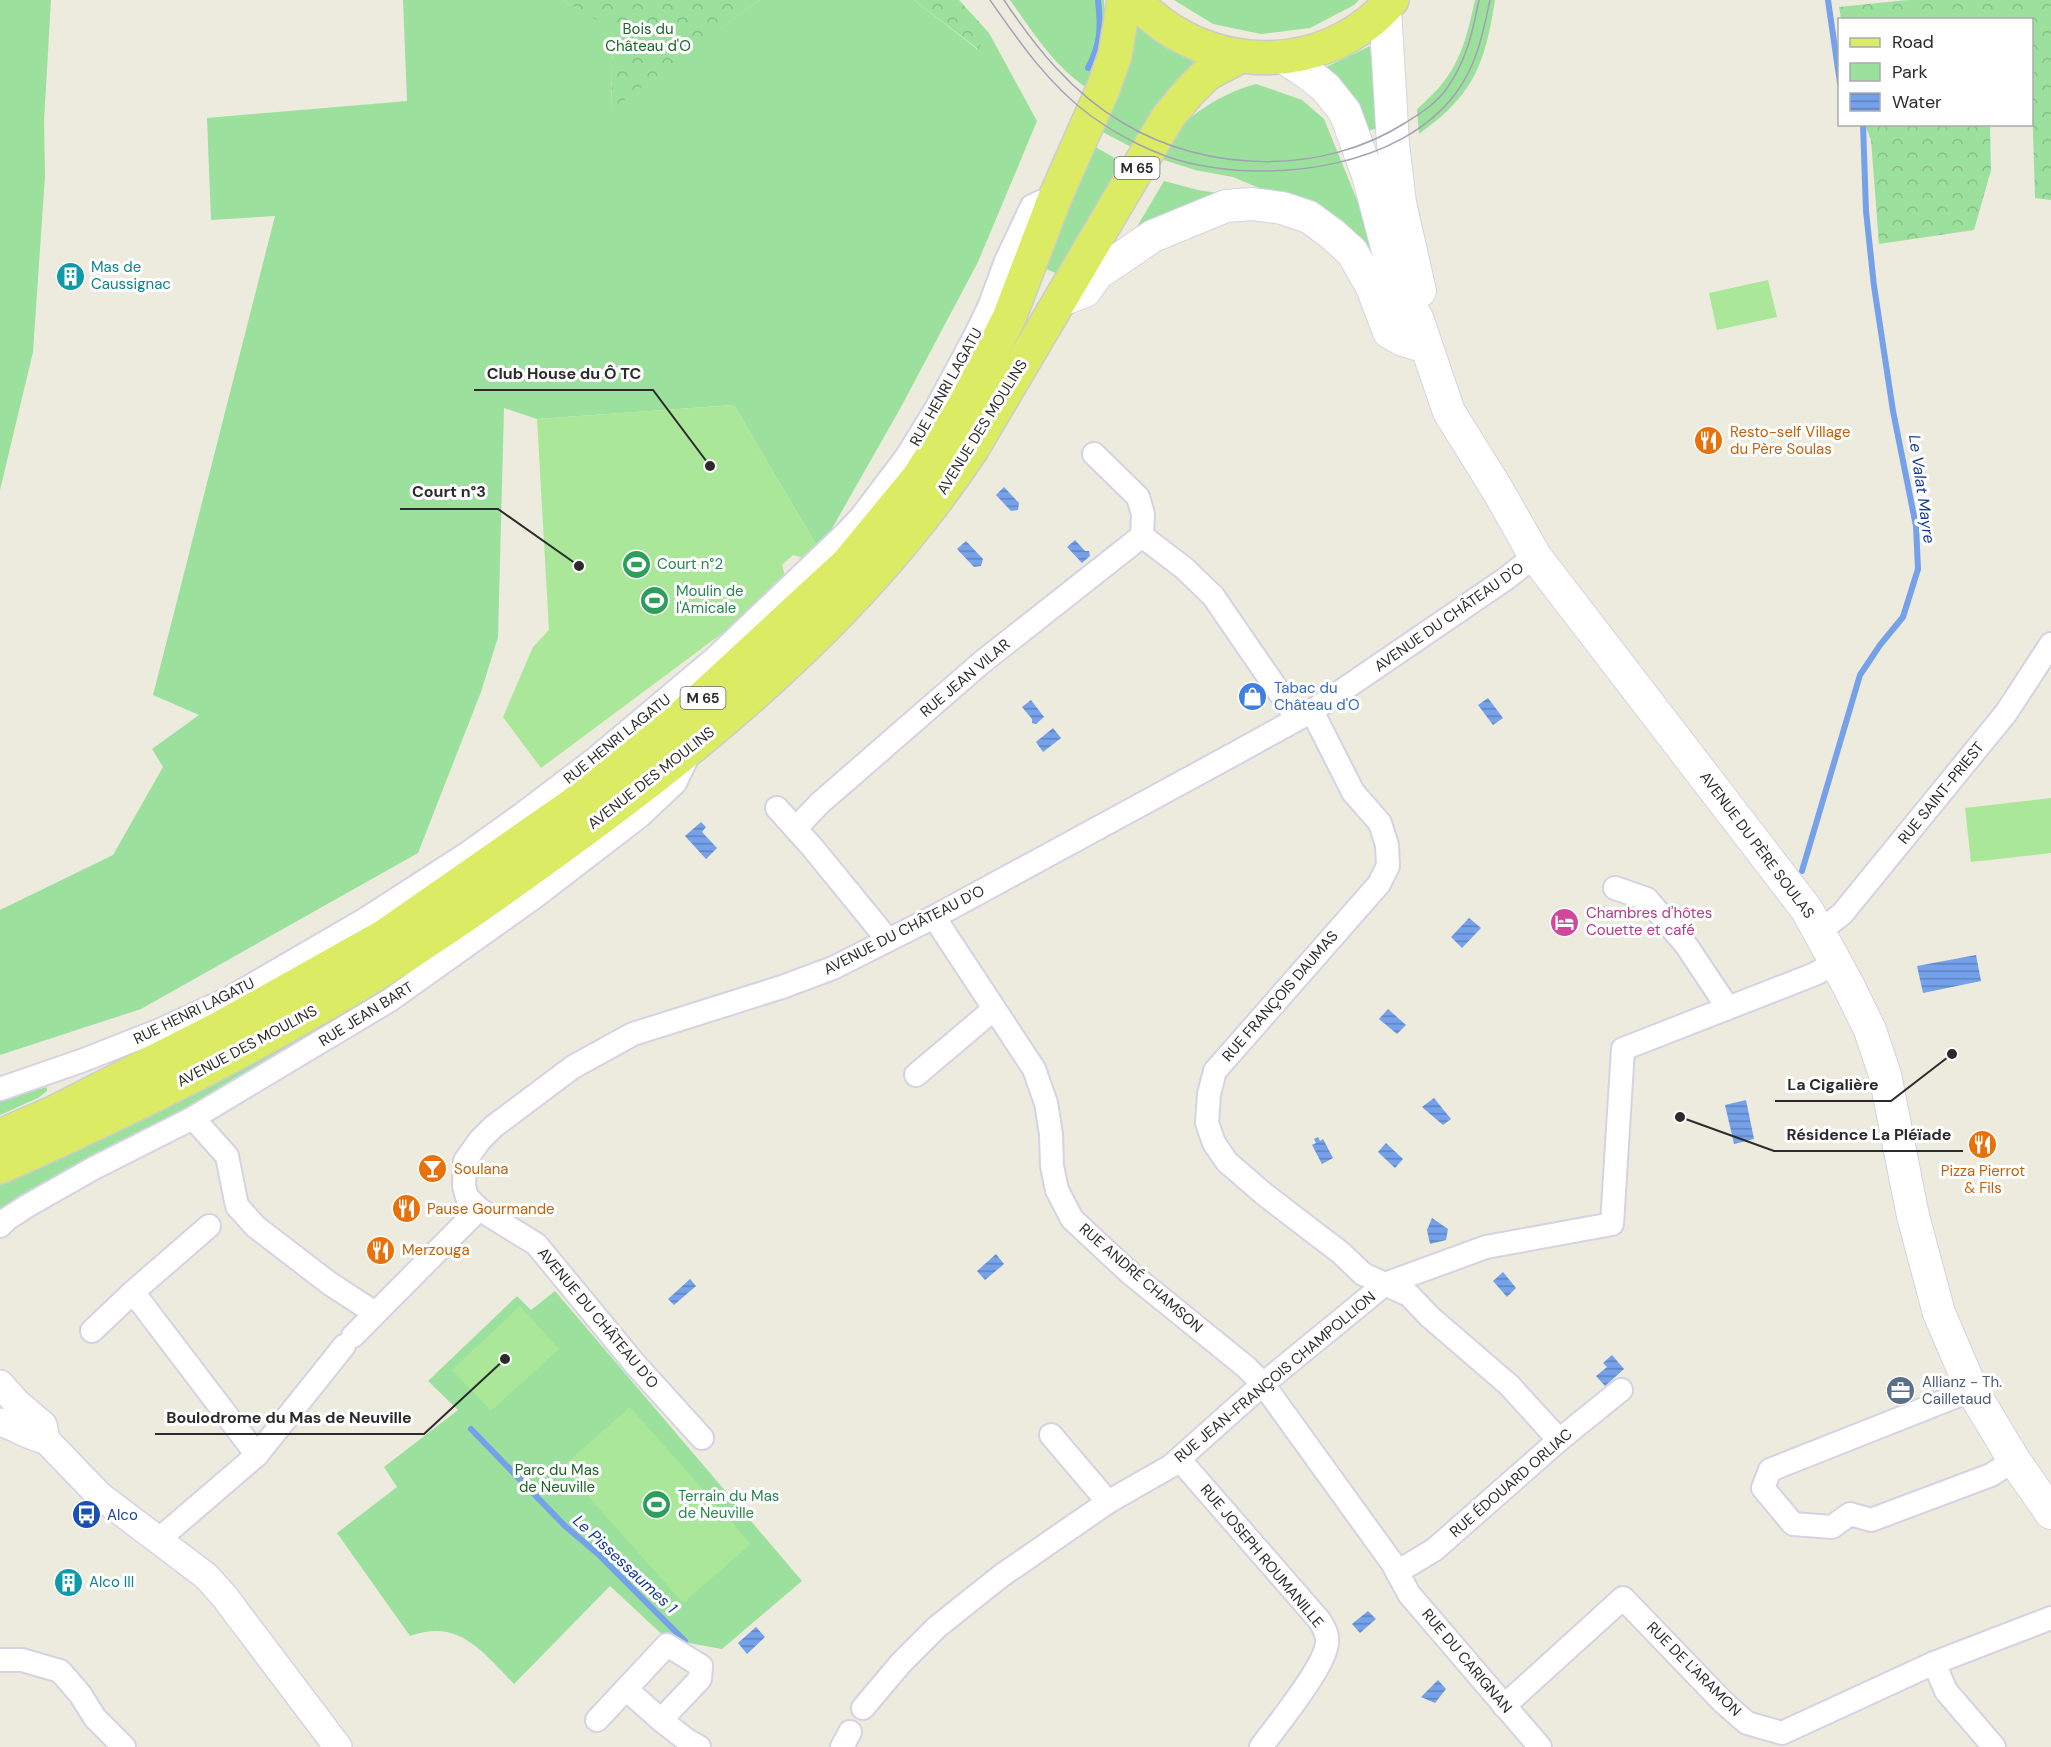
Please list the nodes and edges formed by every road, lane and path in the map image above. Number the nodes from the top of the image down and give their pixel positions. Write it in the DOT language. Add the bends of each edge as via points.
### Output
graph roads {
  1 [pos="1124,0"];
  2 [pos="1135,0"];
  3 [pos="1388,4"];
  4 [pos="1239,57"];
  5 [pos="1283,57"];
  6 [pos="1056,195"];
  7 [pos="1059,301"];
  8 [pos="1422,332"];
  9 [pos="1095,454"];
  10 [pos="1142,536"];
  11 [pos="1535,556"];
  12 [pos="2051,644"];
  13 [pos="1304,715"];
  14 [pos="691,749"];
  15 [pos="777,808"];
  16 [pos="796,828"];
  17 [pos="1616,888"];
  18 [pos="934,916"];
  19 [pos="1820,931"];
  20 [pos="888,940"];
  21 [pos="1835,963"];
  22 [pos="994,1010"];
  23 [pos="1726,1010"];
  24 [pos="916,1075"];
  25 [pos="0,1089"];
  26 [pos="193,1118"];
  27 [pos="0,1136"];
  28 [pos="0,1167"];
  29 [pos="479,1209"];
  30 [pos="0,1226"];
  31 [pos="209,1226"];
  32 [pos="1385,1284"];
  33 [pos="133,1292"];
  34 [pos="375,1313"];
  35 [pos="92,1331"];
  36 [pos="0,1384"];
  37 [pos="1263,1384"];
  38 [pos="1621,1390"];
  39 [pos="1972,1390"];
  40 [pos="0,1422"];
  41 [pos="1051,1435"];
  42 [pos="702,1438"];
  43 [pos="46,1440"];
  44 [pos="1559,1440"];
  45 [pos="257,1455"];
  46 [pos="1179,1459"];
  47 [pos="2014,1460"];
  48 [pos="1108,1502"];
  49 [pos="2051,1513"];
  50 [pos="158,1540"];
  51 [pos="1397,1572"];
  52 [pos="2051,1618"];
  53 [pos="0,1660"];
  54 [pos="1934,1663"];
  55 [pos="626,1689"];
  56 [pos="1504,1706"];
  57 [pos="863,1708"];
  58 [pos="661,1719"];
  59 [pos="597,1720"];
  60 [pos="1788,1740"];
  61 [pos="124,1747"];
  62 [pos="338,1747"];
  63 [pos="699,1747"];
  64 [pos="1261,1747"];
  65 [pos="1540,1747"];
  66 [pos="1994,1747"];
  1 -- 6 [label="main road, AVENUE DES MOULINS / M 65" via="1115,55"];
  2 -- 4 [label="main road" via="1175,34 1206,49"];
  3 -- 5 [label="main road" via="1355,32 1321,49"];
  3 -- 8 [label="main road, AVENUE DU PÈRE SOULAS" via="1392,144 1400,203 1421,296"];
  4 -- 5 [label="main road"];
  4 -- 7 [label="main road, AVENUE DES MOULINS / M 65" via="1207,74 1168,117"];
  5 -- 8 [label="main road, AVENUE DU PÈRE SOULAS" via="1326,88 1345,112 1368,175 1398,290"];
  6 -- 25 [label="street, RUE HENRI LAGATU" via="1032,206 958,370 907,456 861,517 715,658 596,758 468,853 364,920 228,999 160,1030"];
  6 -- 27 [label="main road, AVENUE DES MOULINS / M 65" via="1009,318 963,408 918,478 848,563 674,724 574,804 383,938 222,1027"];
  7 -- 8 [label="main road" via="1085,291 1097,274 1153,236 1226,206 1252,204 1308,217 1332,234 1352,252 1372,287 1389,332 1403,340"];
  7 -- 14 [label="main road, AVENUE DES MOULINS / M 65" via="945,490 867,585"];
  8 -- 11 [label="main road, AVENUE DU PÈRE SOULAS" via="1449,412"];
  9 -- 10 [label="street" via="1138,497 1143,514"];
  10 -- 13 [label="street" via="1213,596 1290,708"];
  10 -- 16 [label="street, RUE JEAN VILAR" via="981,663"];
  11 -- 13 [label="street, AVENUE DU CHÂTEAU D'O"];
  11 -- 19 [label="main road, AVENUE DU PÈRE SOULAS"];
  12 -- 19 [label="street, RUE SAINT-PRIEST" via="2006,713 1842,914"];
  13 -- 18 [label="street, AVENUE DU CHÂTEAU D'O"];
  13 -- 32 [label="street, RUE FRANÇOIS DAUMAS" via="1353,792 1380,823 1388,866 1379,884 1215,1071 1207,1123 1227,1162 1364,1274"];
  14 -- 26 [label="street, RUE JEAN BART" via="675,783 527,903 390,1000"];
  14 -- 28 [label="main road, AVENUE DES MOULINS / M 65" via="521,876 426,942 314,1011 103,1121"];
  15 -- 16 [label="street"];
  16 -- 20 [label="street"];
  17 -- 23 [label="street" via="1647,899 1686,945"];
  18 -- 20 [label="street, AVENUE DU CHÂTEAU D'O"];
  18 -- 22 [label="street, RUE ANDRÉ CHAMSON"];
  19 -- 21 [label="main road, AVENUE DU PÈRE SOULAS"];
  20 -- 29 [label="street, AVENUE DU CHÂTEAU D'O" via="789,985 633,1034 573,1067 493,1127 465,1161 467,1197"];
  21 -- 23 [label="street, RUE JEAN-FRANÇOIS CHAMPOLLION"];
  21 -- 39 [label="main road, AVENUE DU PÈRE SOULAS" via="1870,1030 1880,1059 1913,1216 1939,1313"];
  22 -- 24 [label="street"];
  22 -- 37 [label="street, RUE ANDRÉ CHAMSON" via="1034,1069 1046,1103 1057,1190 1072,1219"];
  23 -- 32 [label="street, RUE JEAN-FRANÇOIS CHAMPOLLION" via="1623,1049 1612,1224 1486,1247"];
  26 -- 30 [label="street, RUE JEAN BART" via="94,1168"];
  26 -- 34 [label="street" via="227,1156 237,1206 256,1227"];
  29 -- 34 [label="street"];
  29 -- 42 [label="street, AVENUE DU CHÂTEAU D'O" via="536,1244"];
  31 -- 33 [label="street"];
  32 -- 37 [label="street, RUE JEAN-FRANÇOIS CHAMPOLLION"];
  32 -- 44 [label="street, RUE FRANÇOIS DAUMAS" via="1409,1294 1509,1385"];
  33 -- 35 [label="street"];
  33 -- 45 [label="street"];
  34 -- 45 [label="street"];
  36 -- 43 [label="street" via="43,1425"];
  37 -- 46 [label="street, RUE JEAN-FRANÇOIS CHAMPOLLION"];
  37 -- 51 [label="street, RUE ANDRÉ CHAMSON"];
  38 -- 44 [label="street, RUE ÉDOUARD ORLIAC"];
  39 -- 47 [label="main road, AVENUE DU PÈRE SOULAS"];
  39 -- 47 [label="street" via="1770,1470 1763,1488 1789,1534 1832,1527 1850,1514 1871,1520 1991,1475"];
  40 -- 43 [label="street"];
  41 -- 48 [label="street"];
  43 -- 50 [label="street" via="100,1496"];
  44 -- 51 [label="street, RUE ÉDOUARD ORLIAC" via="1434,1550"];
  45 -- 50 [label="street"];
  46 -- 48 [label="street, RUE JEAN-FRANÇOIS CHAMPOLLION"];
  46 -- 64 [label="street, RUE JOSEPH ROUMANILLE" via="1325,1629 1327,1643 1318,1667"];
  47 -- 49 [label="main road, AVENUE DU PÈRE SOULAS"];
  48 -- 57 [label="street, RUE JEAN-FRANÇOIS CHAMPOLLION" via="1001,1576 937,1627"];
  50 -- 62 [label="street" via="206,1576 224,1596"];
  51 -- 56 [label="street, RUE DU CARIGNAN" via="1409,1594"];
  52 -- 54 [label="street, RUE DE L'ARAMON"];
  53 -- 61 [label="street" via="22,1660 60,1671 95,1718"];
  54 -- 60 [label="street, RUE DE L'ARAMON"];
  54 -- 66 [label="street" via="1946,1691"];
  55 -- 58 [label="street"];
  55 -- 58 [label="street" via="667,1646 701,1666 700,1679"];
  55 -- 59 [label="street"];
  56 -- 60 [label="street, RUE DE L'ARAMON" via="1623,1598 1748,1723"];
  56 -- 65 [label="street, RUE DU CARIGNAN"];
  58 -- 63 [label="street"];
}
